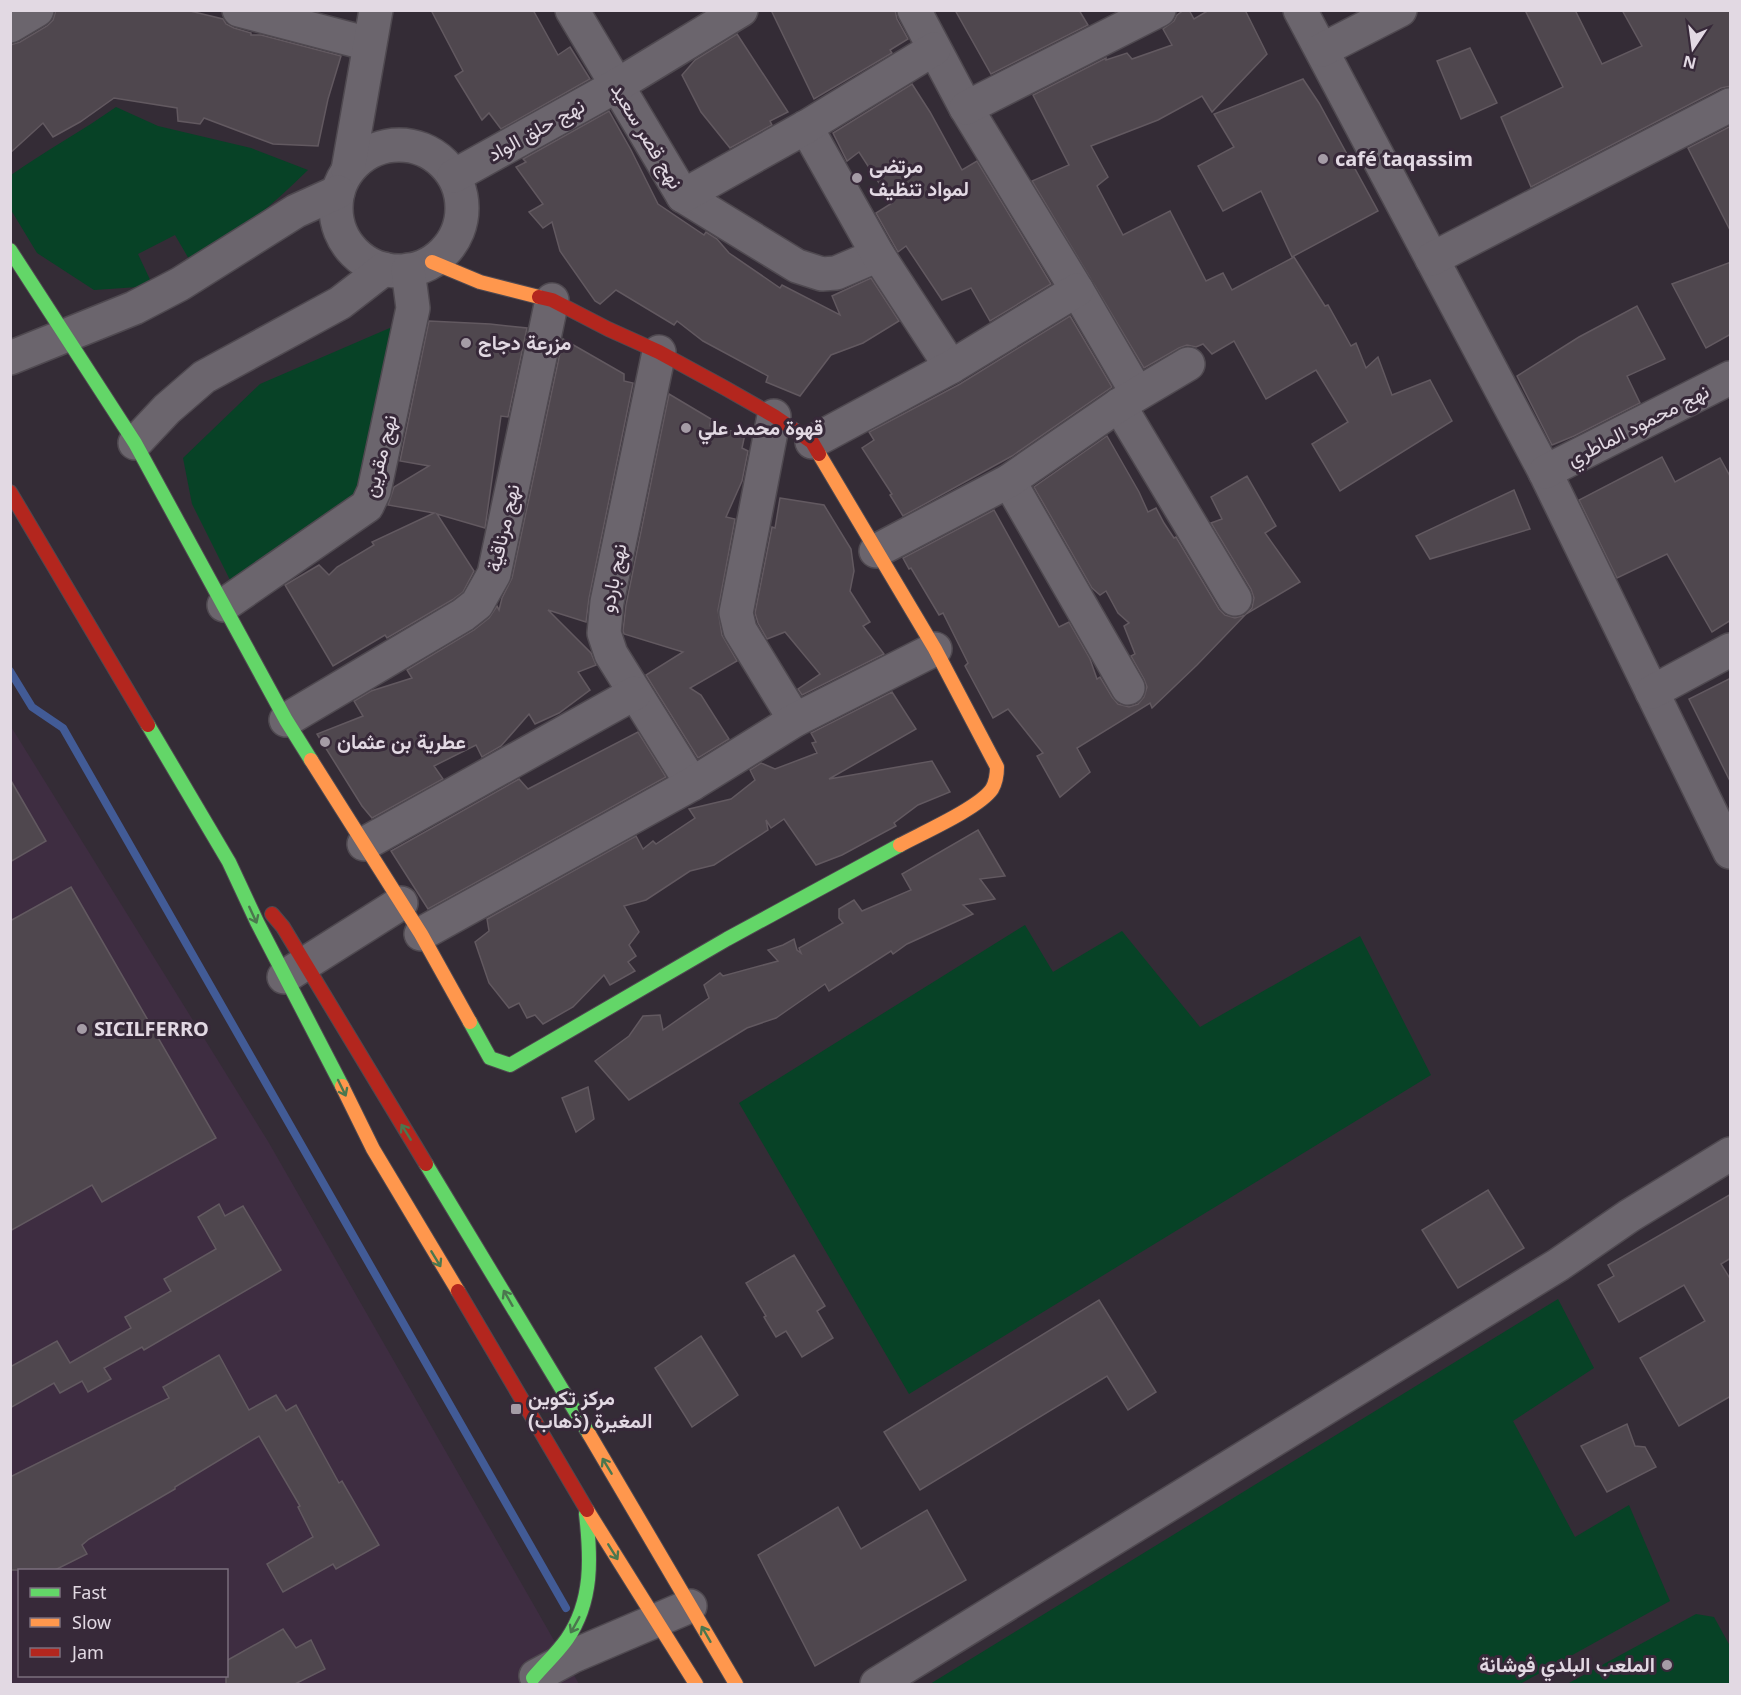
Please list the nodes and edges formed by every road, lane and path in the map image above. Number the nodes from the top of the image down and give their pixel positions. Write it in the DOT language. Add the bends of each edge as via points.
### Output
graph roads {
  1 [pos="37,10"];
  2 [pos="239,10"];
  3 [pos="376,10"];
  4 [pos="572,10"];
  5 [pos="741,10"];
  6 [pos="914,10"];
  7 [pos="1159,10"];
  8 [pos="1300,10"];
  9 [pos="1400,10"];
  10 [pos="1109,22"];
  11 [pos="10,26"];
  12 [pos="369,44"];
  13 [pos="933,49"];
  14 [pos="1322,50"];
  15 [pos="616,86"];
  16 [pos="1731,105"];
  17 [pos="966,108"];
  18 [pos="806,127"];
  19 [pos="454,176"];
  20 [pos="343,181"];
  21 [pos="683,196"];
  22 [pos="10,250"];
  23 [pos="878,255"];
  24 [pos="1432,259"];
  25 [pos="408,267"];
  26 [pos="1077,290"];
  27 [pos="552,300"];
  28 [pos="65,337"];
  29 [pos="659,352"];
  30 [pos="10,358"];
  31 [pos="1188,364"];
  32 [pos="951,367"];
  33 [pos="1731,378"];
  34 [pos="1128,399"];
  35 [pos="774,416"];
  36 [pos="812,442"];
  37 [pos="135,443"];
  38 [pos="1545,472"];
  39 [pos="1009,480"];
  40 [pos="10,492"];
  41 [pos="876,551"];
  42 [pos="1235,598"];
  43 [pos="224,605"];
  44 [pos="934,649"];
  45 [pos="1731,650"];
  46 [pos="1128,688"];
  47 [pos="1652,692"];
  48 [pos="635,693"];
  49 [pos="286,720"];
  50 [pos="795,720"];
  51 [pos="692,784"];
  52 [pos="364,844"];
  53 [pos="1731,852"];
  54 [pos="229,862"];
  55 [pos="401,903"];
  56 [pos="421,934"];
  57 [pos="294,970"];
  58 [pos="1731,1154"];
  59 [pos="585,1506"];
  60 [pos="690,1606"];
  61 [pos="655,1620"];
  62 [pos="721,1679"];
  63 [pos="528,1681"];
  64 [pos="696,1684"];
  65 [pos="877,1684"];
  1 -- 11 [label="street"];
  2 -- 12 [label="street"];
  3 -- 12 [label="street"];
  4 -- 15 [label="street, نهج قصر سعيد"];
  5 -- 15 [label="street, نهج حلق الواد"];
  6 -- 13 [label="street"];
  7 -- 10 [label="street"];
  8 -- 14 [label="street"];
  9 -- 14 [label="street"];
  10 -- 17 [label="street"];
  12 -- 20 [label="street"];
  13 -- 17 [label="street"];
  13 -- 18 [label="street"];
  14 -- 24 [label="street"];
  15 -- 19 [label="street, نهج حلق الواد"];
  15 -- 21 [label="street, نهج قصر سعيد"];
  16 -- 24 [label="street"];
  17 -- 26 [label="street"];
  18 -- 21 [label="street"];
  18 -- 23 [label="street"];
  19 -- 20 [label="street" via="438,157 415,146 390,145 367,153"];
  19 -- 25 [label="street" via="462,199 461,224 450,246"];
  20 -- 25 [label="street" via="337,216 345,240 361,258"];
  20 -- 28 [label="street" via="171,289"];
  21 -- 23 [label="street, نهج قصر سعيد" via="797,266 822,274 836,273"];
  22 -- 28 [label="street"];
  23 -- 32 [label="street"];
  24 -- 38 [label="street"];
  25 -- 27 [label="street"];
  25 -- 37 [label="street" via="204,377"];
  25 -- 43 [label="street, نهج مقرين" via="413,308 374,491 367,506"];
  26 -- 32 [label="street"];
  26 -- 34 [label="street"];
  27 -- 29 [label="street"];
  27 -- 49 [label="street, نهج مرناقية" via="494,574 477,604"];
  28 -- 30 [label="street"];
  28 -- 37 [label="street"];
  29 -- 35 [label="street"];
  29 -- 48 [label="street, نهج باردو" via="604,621 606,643"];
  31 -- 34 [label="street"];
  32 -- 36 [label="street"];
  33 -- 38 [label="street, نهج محمود الماطري"];
  34 -- 39 [label="street"];
  34 -- 42 [label="street"];
  35 -- 36 [label="street"];
  35 -- 50 [label="street" via="736,613 740,630"];
  36 -- 41 [label="street"];
  37 -- 43 [label="street"];
  38 -- 47 [label="street"];
  39 -- 41 [label="street"];
  39 -- 46 [label="street"];
  40 -- 54 [label="street"];
  41 -- 44 [label="street"];
  43 -- 49 [label="street"];
  44 -- 50 [label="street"];
  44 -- 56 [label="street" via="997,767 998,781 991,791 979,802 727,939 510,1065 490,1058"];
  45 -- 47 [label="street"];
  47 -- 53 [label="street"];
  48 -- 51 [label="street, نهج باردو"];
  48 -- 52 [label="street"];
  49 -- 52 [label="street"];
  50 -- 51 [label="street"];
  51 -- 56 [label="street"];
  52 -- 55 [label="street"];
  54 -- 57 [label="street, one-way"];
  54 -- 57 [label="street" via="283,927"];
  55 -- 56 [label="street"];
  55 -- 57 [label="street"];
  57 -- 59 [label="street, one-way" via="316,1034 372,1149"];
  60 -- 57 [label="street, one-way" via="471,1236 372,1078"];
  58 -- 65 [label="street"];
  59 -- 61 [label="street, one-way"];
  59 -- 63 [label="street, one-way" via="591,1553 588,1589 580,1617 571,1634"];
  60 -- 61 [label="street"];
  62 -- 60 [label="street, one-way"];
  61 -- 63 [label="street" via="573,1656"];
  61 -- 64 [label="street"];
}
